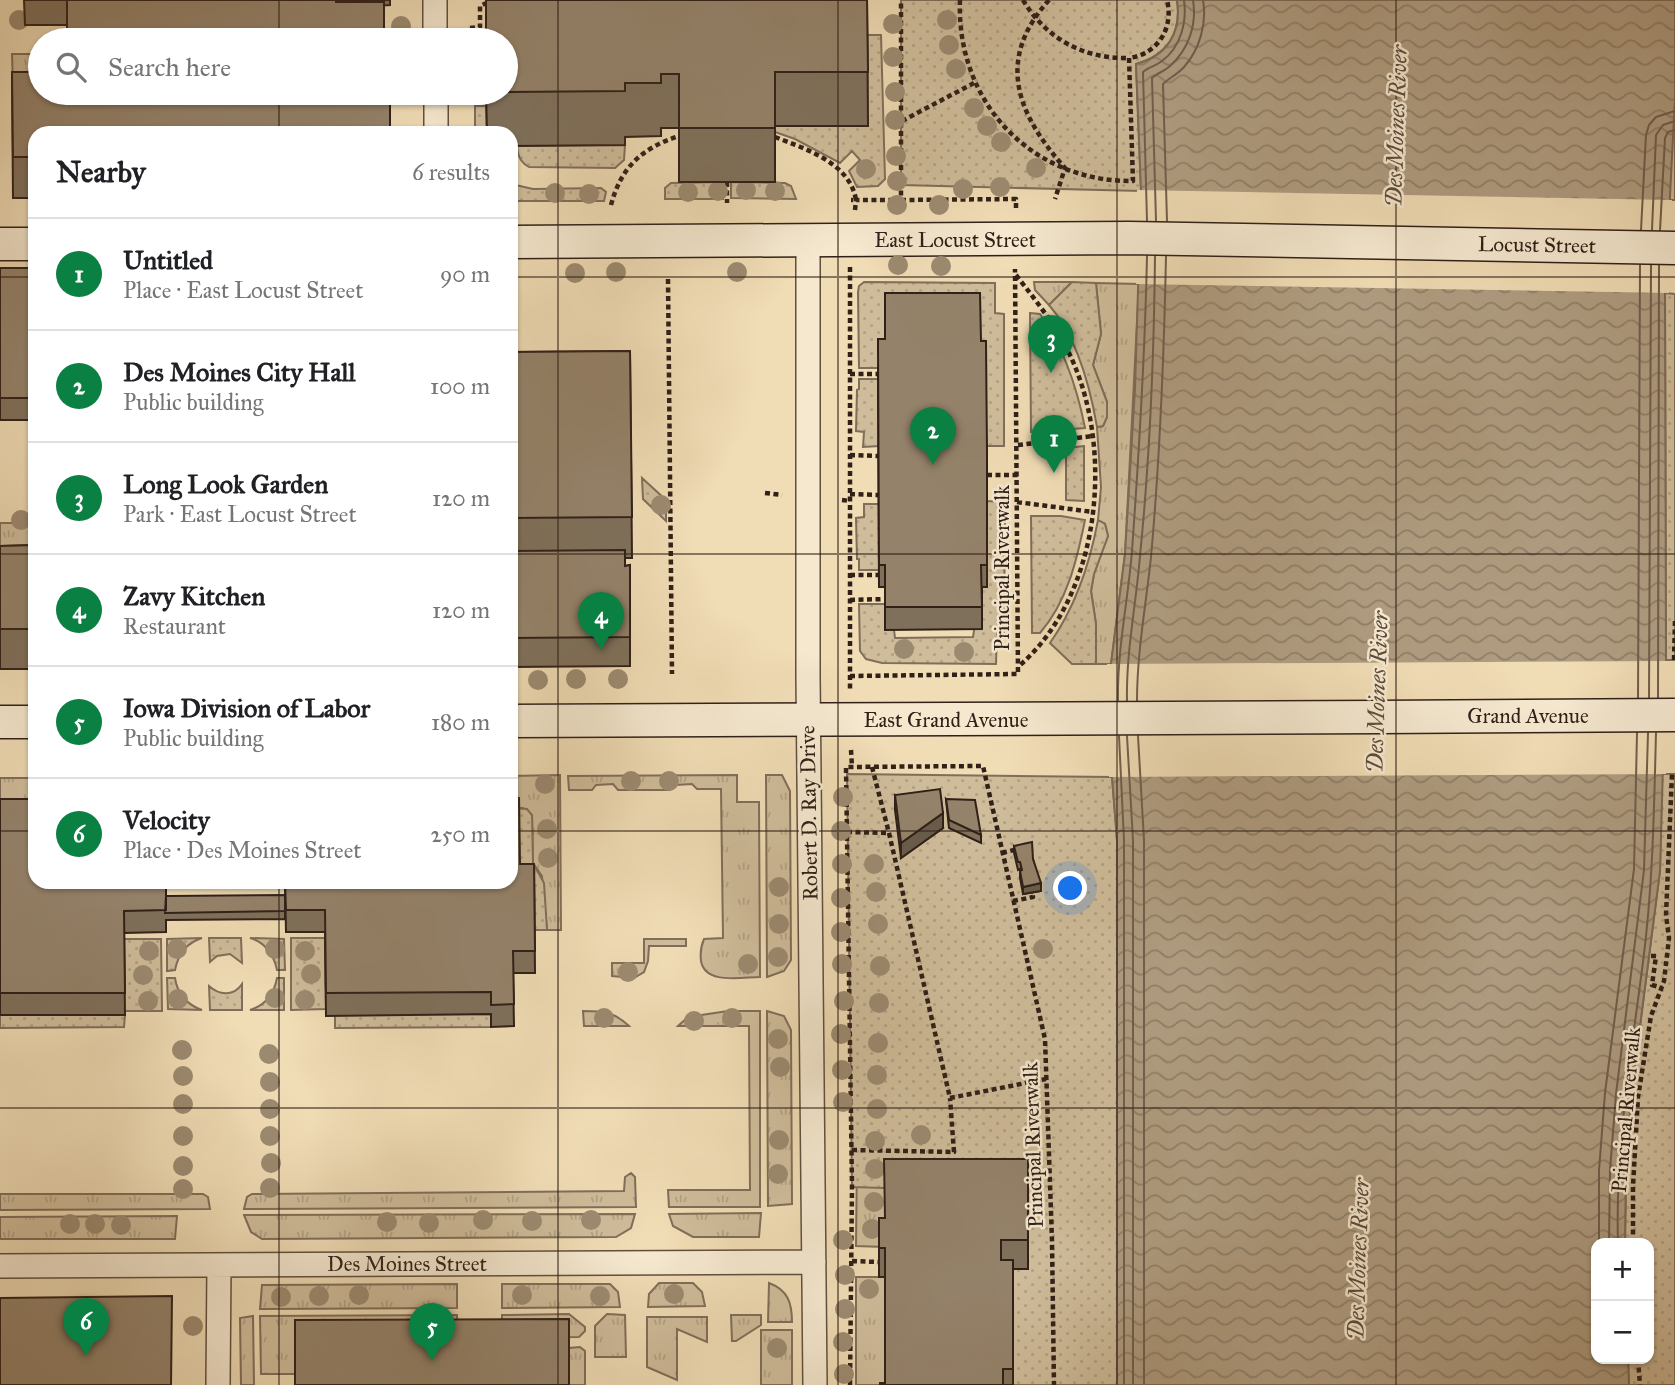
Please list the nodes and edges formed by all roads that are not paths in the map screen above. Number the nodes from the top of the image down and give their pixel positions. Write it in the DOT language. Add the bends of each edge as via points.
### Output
graph roads {
  1 [pos="435,0"];
  2 [pos="435,28"];
  3 [pos="436,105"];
  4 [pos="436,126"];
  5 [pos="808,240"];
  6 [pos="518,242"];
  7 [pos="1398,243"];
  8 [pos="0,244"];
  9 [pos="28,244"];
  10 [pos="1675,248"];
  11 [pos="1675,715"];
  12 [pos="1380,717"];
  13 [pos="808,720"];
  14 [pos="518,721"];
  15 [pos="0,722"];
  16 [pos="28,722"];
  17 [pos="814,1262"];
  18 [pos="219,1265"];
  19 [pos="0,1266"];
  20 [pos="218,1385"];
  21 [pos="815,1385"];
  1 -- 2 [label="street"];
  3 -- 4 [label="street"];
  5 -- 6 [label="main road, East Locust Street"];
  5 -- 7 [label="main road, East Locust Street" via="1129,238"];
  5 -- 13 [label="street, Robert D. Ray Drive"];
  7 -- 10 [label="main road, Locust Street"];
  8 -- 9 [label="main road"];
  11 -- 12 [label="main road, Grand Avenue, bridge"];
  12 -- 13 [label="main road, East Grand Avenue"];
  13 -- 14 [label="main road, East Grand Avenue"];
  13 -- 17 [label="street, Robert D. Ray Drive"];
  15 -- 16 [label="main road"];
  17 -- 18 [label="street, Des Moines Street"];
  17 -- 21 [label="street, Robert D. Ray Drive"];
  18 -- 19 [label="street, Des Moines Street"];
  18 -- 20 [label="street"];
}
